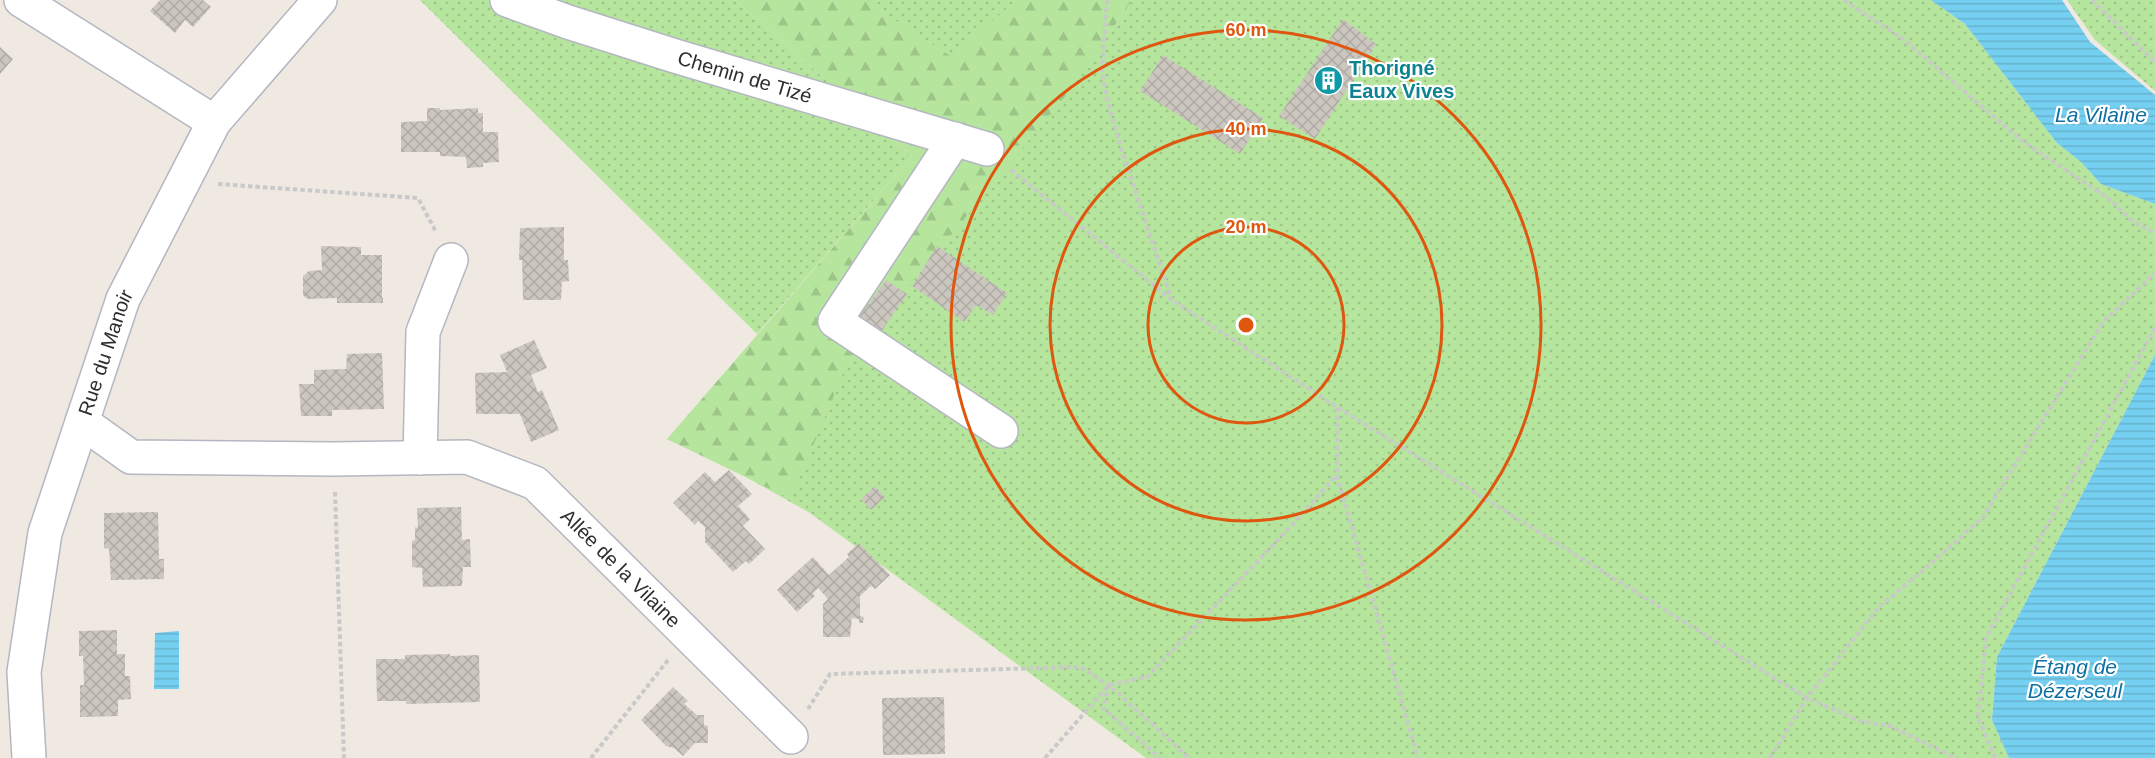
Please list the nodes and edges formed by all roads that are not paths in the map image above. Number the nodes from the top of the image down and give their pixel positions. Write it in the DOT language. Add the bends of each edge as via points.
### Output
graph roads {
  1 [pos="21,0"];
  2 [pos="320,0"];
  3 [pos="507,0"];
  4 [pos="214,122"];
  5 [pos="955,139"];
  6 [pos="987,149"];
  7 [pos="451,260"];
  8 [pos="82,422"];
  9 [pos="1001,431"];
  10 [pos="420,458"];
  11 [pos="791,737"];
  12 [pos="28,758"];
  1 -- 4 [label="street"];
  2 -- 4 [label="street, Rue du Manoir"];
  3 -- 5 [label="street, Chemin de Tizé" via="664,52"];
  4 -- 8 [label="street, Rue du Manoir" via="123,299"];
  5 -- 6 [label="street, Chemin de Tizé"];
  5 -- 9 [label="street" via="835,321"];
  7 -- 10 [label="street" via="423,332"];
  8 -- 10 [label="street, Allée de la Vilaine" via="130,457"];
  8 -- 12 [label="street, Rue du Manoir" via="45,533 24,672"];
  10 -- 11 [label="street, Allée de la Vilaine" via="467,457 536,483"];
}
